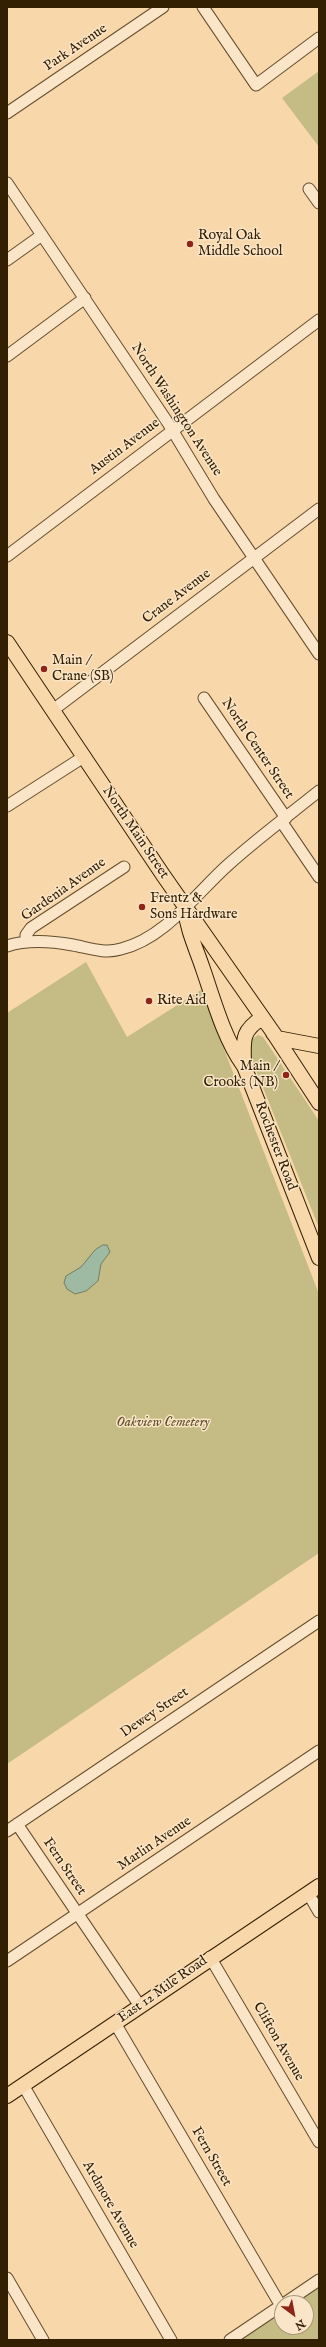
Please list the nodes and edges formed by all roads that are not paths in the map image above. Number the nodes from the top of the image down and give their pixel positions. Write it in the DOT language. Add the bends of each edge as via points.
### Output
graph roads {
  1 [pos="163,7"];
  2 [pos="203,7"];
  3 [pos="319,38"];
  4 [pos="7,113"];
  5 [pos="7,183"];
  6 [pos="309,189"];
  7 [pos="319,203"];
  8 [pos="42,235"];
  9 [pos="7,260"];
  10 [pos="85,298"];
  11 [pos="319,320"];
  12 [pos="7,356"];
  13 [pos="172,430"];
  14 [pos="319,509"];
  15 [pos="7,556"];
  16 [pos="254,558"];
  17 [pos="7,642"];
  18 [pos="319,654"];
  19 [pos="204,698"];
  20 [pos="53,710"];
  21 [pos="85,756"];
  22 [pos="319,791"];
  23 [pos="7,806"];
  24 [pos="283,819"];
  25 [pos="124,867"];
  26 [pos="319,876"];
  27 [pos="185,906"];
  28 [pos="26,941"];
  29 [pos="7,946"];
  30 [pos="262,1018"];
  31 [pos="277,1038"];
  32 [pos="319,1046"];
  33 [pos="244,1066"];
  34 [pos="319,1103"];
  35 [pos="319,1258"];
  36 [pos="319,1621"];
  37 [pos="319,1751"];
  38 [pos="17,1824"];
  39 [pos="7,1831"];
  40 [pos="313,1889"];
  41 [pos="319,1912"];
  42 [pos="77,1914"];
  43 [pos="210,1957"];
  44 [pos="7,1961"];
  45 [pos="140,2006"];
  46 [pos="115,2023"];
  47 [pos="23,2085"];
  48 [pos="7,2096"];
  49 [pos="319,2142"];
  50 [pos="7,2278"];
  51 [pos="319,2280"];
  52 [pos="277,2295"];
  53 [pos="297,2295"];
  54 [pos="274,2311"];
  55 [pos="43,2340"];
  56 [pos="171,2340"];
  57 [pos="230,2340"];
  1 -- 4 [label="street, Park Avenue"];
  2 -- 3 [label="street" via="256,85"];
  5 -- 8 [label="street, North Washington Avenue"];
  6 -- 7 [label="street"];
  8 -- 9 [label="street"];
  8 -- 10 [label="street, North Washington Avenue"];
  10 -- 12 [label="street"];
  10 -- 13 [label="street, North Washington Avenue"];
  11 -- 13 [label="street, Austin Avenue"];
  13 -- 15 [label="street, Austin Avenue"];
  13 -- 16 [label="street, North Washington Avenue"];
  14 -- 16 [label="street, Crane Avenue"];
  16 -- 18 [label="street, North Washington Avenue"];
  16 -- 20 [label="street, Crane Avenue"];
  17 -- 20 [label="main road, North Main Street"];
  19 -- 24 [label="street, North Center Street"];
  20 -- 21 [label="main road, North Main Street"];
  21 -- 23 [label="street"];
  21 -- 27 [label="main road, North Main Street"];
  22 -- 24 [label="street, Gardenia Avenue"];
  24 -- 26 [label="street, North Center Street"];
  24 -- 27 [label="street, Gardenia Avenue"];
  25 -- 28 [label="street, Gardenia Avenue" via="31,928 26,935"];
  27 -- 28 [label="street, Gardenia Avenue" via="164,926 120,950 96,951 73,945"];
  27 -- 30 [label="main road, North Main Street"];
  27 -- 33 [label="main road" via="187,928 216,1008 236,1055"];
  28 -- 29 [label="street, Gardenia Avenue"];
  30 -- 31 [label="main road, North Main Street"];
  30 -- 33 [label="main road, Rochester Road" via="249,1027 244,1037"];
  31 -- 32 [label="main road"];
  31 -- 34 [label="main road"];
  33 -- 35 [label="main road, Rochester Road"];
  36 -- 38 [label="street, Dewey Street"];
  37 -- 42 [label="street, Marlin Avenue"];
  38 -- 39 [label="street, Dewey Street"];
  38 -- 42 [label="street, Fern Street"];
  40 -- 41 [label="street"];
  40 -- 43 [label="main road, East 12 Mile Road"];
  42 -- 44 [label="street, Marlin Avenue"];
  42 -- 45 [label="street, Fern Street"];
  43 -- 45 [label="main road, East 12 Mile Road"];
  43 -- 49 [label="street, Clifton Avenue"];
  45 -- 46 [label="main road, East 12 Mile Road"];
  46 -- 47 [label="main road, East 12 Mile Road"];
  46 -- 52 [label="street, Fern Street"];
  47 -- 48 [label="main road, East 12 Mile Road"];
  47 -- 56 [label="street, Ardmore Avenue"];
  50 -- 55 [label="street"];
  51 -- 53 [label="street"];
  54 -- 57 [label="street"];
}
